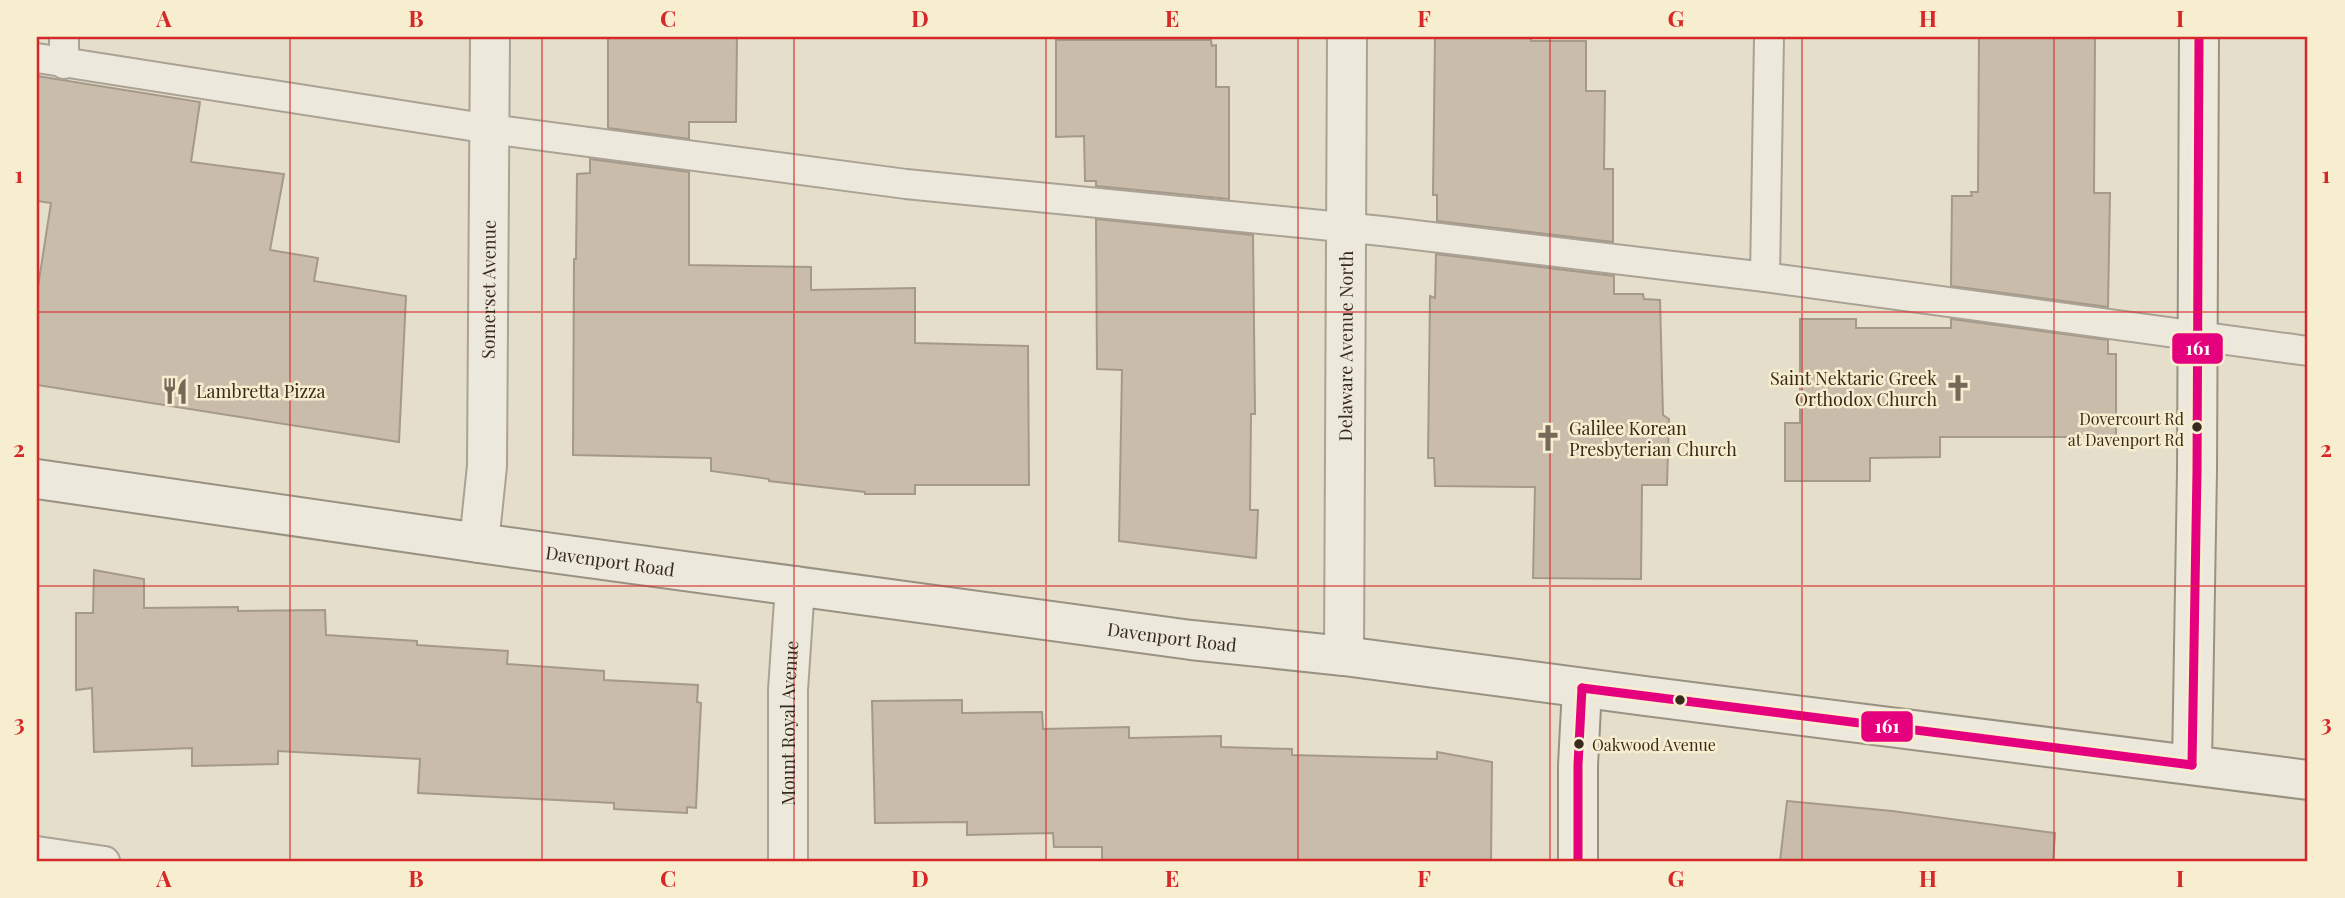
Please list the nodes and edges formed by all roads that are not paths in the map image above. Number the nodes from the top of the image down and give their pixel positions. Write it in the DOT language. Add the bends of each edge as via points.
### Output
graph roads {
  1 [pos="490,37"];
  2 [pos="1347,37"];
  3 [pos="1769,37"];
  4 [pos="2199,37"];
  5 [pos="55,53"];
  6 [pos="490,129"];
  7 [pos="1346,227"];
  8 [pos="1765,277"];
  9 [pos="2198,335"];
  10 [pos="2308,351"];
  11 [pos="37,479"];
  12 [pos="479,543"];
  13 [pos="794,586"];
  14 [pos="1344,656"];
  15 [pos="1582,688"];
  16 [pos="2192,765"];
  17 [pos="2308,780"];
  18 [pos="37,851"];
  19 [pos="105,861"];
  20 [pos="788,861"];
  21 [pos="1578,861"];
  1 -- 6 [label="street, Somerset Avenue"];
  2 -- 7 [label="street, Delaware Avenue North"];
  3 -- 8 [label="lane"];
  4 -- 9 [label="street"];
  5 -- 6 [label="lane"];
  6 -- 7 [label="lane" via="906,184"];
  6 -- 12 [label="street, Somerset Avenue" via="487,466"];
  7 -- 8 [label="lane"];
  7 -- 14 [label="street, Delaware Avenue North"];
  8 -- 9 [label="lane"];
  9 -- 10 [label="lane"];
  9 -- 16 [label="street"];
  11 -- 12 [label="street, Davenport Road"];
  12 -- 13 [label="street, Davenport Road"];
  13 -- 14 [label="street, Davenport Road"];
  13 -- 20 [label="street, Mount Royal Avenue" via="788,690"];
  14 -- 15 [label="street, Davenport Road"];
  15 -- 16 [label="street, Davenport Road"];
  15 -- 21 [label="street"];
  16 -- 17 [label="street, Davenport Road"];
  18 -- 19 [label="lane"];
}
